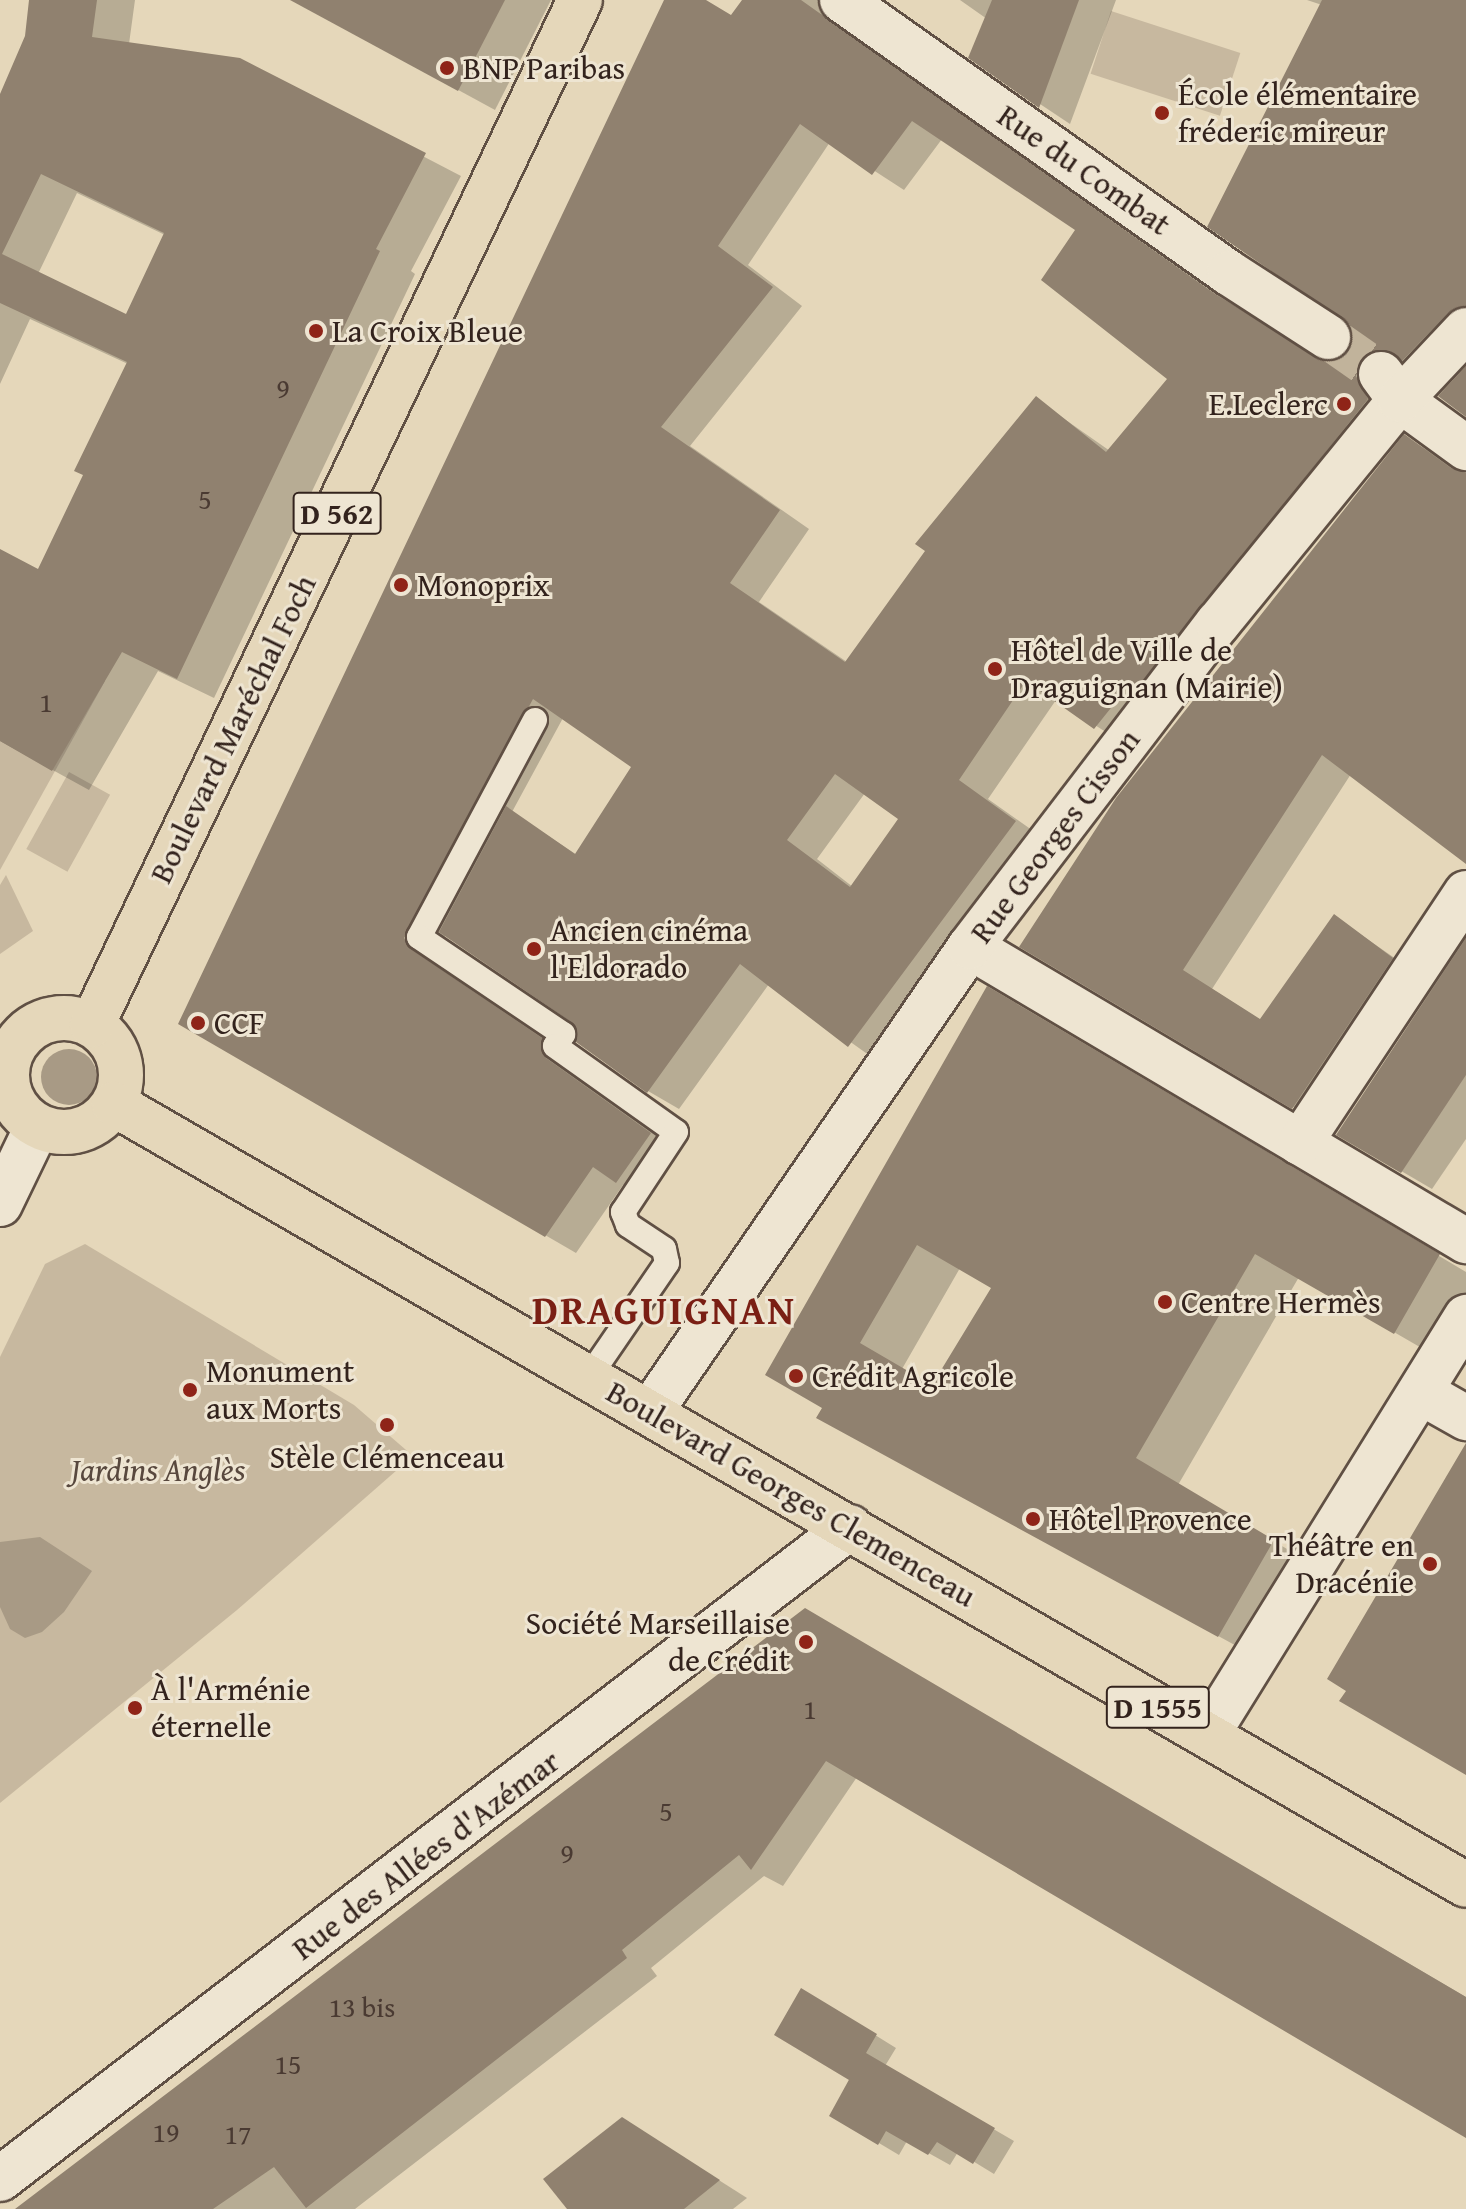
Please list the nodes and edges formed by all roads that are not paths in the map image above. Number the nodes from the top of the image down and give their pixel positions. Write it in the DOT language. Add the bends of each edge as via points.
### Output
graph roads {
  1 [pos="580,0"];
  2 [pos="851,5"];
  3 [pos="1466,330"];
  4 [pos="1328,337"];
  5 [pos="1390,387"];
  6 [pos="1466,448"];
  7 [pos="535,720"];
  8 [pos="1466,893"];
  9 [pos="970,947"];
  10 [pos="92,1025"];
  11 [pos="114,1104"];
  12 [pos="37,1127"];
  13 [pos="1300,1143"];
  14 [pos="0,1204"];
  15 [pos="1466,1241"];
  16 [pos="1466,1317"];
  17 [pos="589,1377"];
  18 [pos="1422,1393"];
  19 [pos="650,1412"];
  20 [pos="1466,1418"];
  21 [pos="850,1527"];
  22 [pos="1207,1735"];
  23 [pos="1466,1885"];
  24 [pos="0,2179"];
  1 -- 10 [label="main road, Boulevard Maréchal Foch / D 562"];
  2 -- 4 [label="street, Rue du Combat" via="1229,273"];
  3 -- 5 [label="street, Rue Georges Cisson"];
  5 -- 6 [label="street"];
  5 -- 9 [label="street, Rue Georges Cisson"];
  7 -- 17 [label="lane" via="419,937 563,1034 555,1046 676,1132 623,1212 628,1225 664,1249 667,1263"];
  8 -- 13 [label="street"];
  9 -- 13 [label="street"];
  9 -- 19 [label="street, Rue Georges Cisson"];
  10 -- 11 [label="main road" via="117,1052 120,1087"];
  10 -- 12 [label="main road" via="71,1018 48,1020 27,1031 13,1048 6,1070 8,1092 19,1113"];
  11 -- 12 [label="main road" via="80,1131 58,1133"];
  11 -- 17 [label="main road, Boulevard Georges Clemenceau / D 1555"];
  12 -- 14 [label="street"];
  13 -- 15 [label="street"];
  16 -- 18 [label="street"];
  17 -- 19 [label="main road, Boulevard Georges Clemenceau / D 1555"];
  18 -- 20 [label="street"];
  18 -- 22 [label="street"];
  19 -- 21 [label="main road, Boulevard Georges Clemenceau / D 1555"];
  21 -- 22 [label="main road, Boulevard Georges Clemenceau / D 1555"];
  21 -- 24 [label="street, Rue des Allées d'Azémar"];
  22 -- 23 [label="main road, Boulevard Georges Clemenceau / D 1555"];
}
